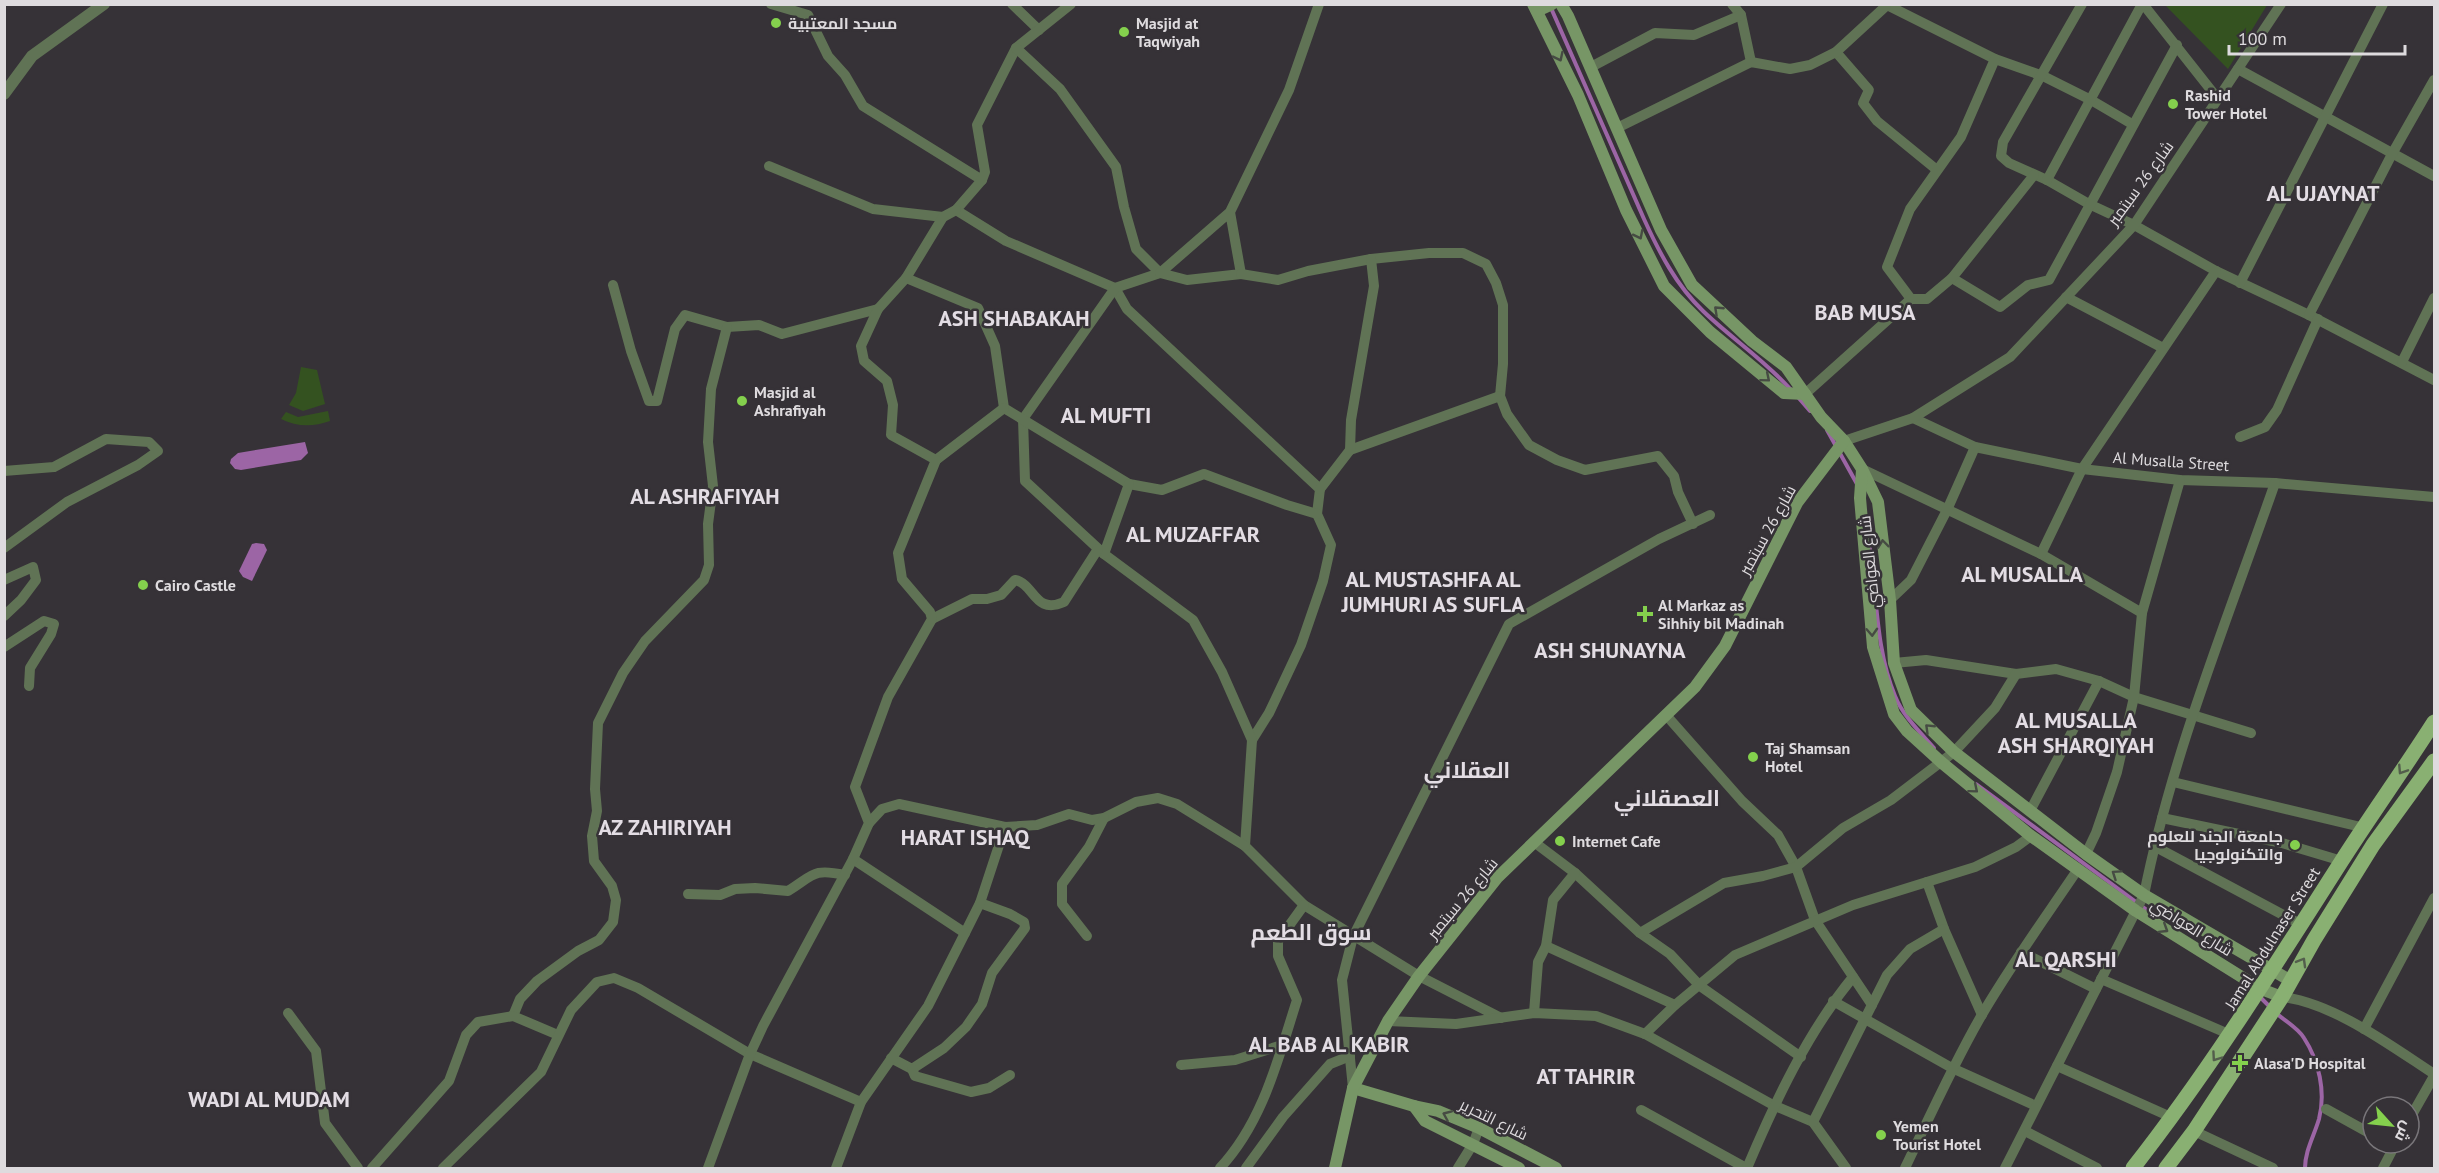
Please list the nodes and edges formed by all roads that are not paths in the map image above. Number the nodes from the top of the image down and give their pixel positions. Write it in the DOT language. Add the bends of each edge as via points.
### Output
graph roads {
  1 [pos="104,4"];
  2 [pos="771,4"];
  3 [pos="1012,4"];
  4 [pos="1071,4"];
  5 [pos="1319,4"];
  6 [pos="1552,4"];
  7 [pos="1561,4"];
  8 [pos="1732,4"];
  9 [pos="2082,4"];
  10 [pos="2142,4"];
  11 [pos="2281,4"];
  12 [pos="2383,4"];
  13 [pos="1885,5"];
  14 [pos="1534,7"];
  15 [pos="1741,15"];
  16 [pos="1039,30"];
  17 [pos="2177,45"];
  18 [pos="1016,48"];
  19 [pos="1836,52"];
  20 [pos="1995,59"];
  21 [pos="1750,62"];
  22 [pos="1591,67"];
  23 [pos="2238,69"];
  24 [pos="2043,76"];
  25 [pos="2434,80"];
  26 [pos="4,94"];
  27 [pos="2218,99"];
  28 [pos="2091,100"];
  29 [pos="2326,118"];
  30 [pos="2132,124"];
  31 [pos="1617,128"];
  32 [pos="2392,154"];
  33 [pos="769,166"];
  34 [pos="1937,170"];
  35 [pos="2034,175"];
  36 [pos="2434,176"];
  37 [pos="981,180"];
  38 [pos="2047,180"];
  39 [pos="2090,204"];
  40 [pos="956,210"];
  41 [pos="1230,212"];
  42 [pos="943,217"];
  43 [pos="2134,225"];
  44 [pos="1371,259"];
  45 [pos="2216,271"];
  46 [pos="1160,273"];
  47 [pos="1241,274"];
  48 [pos="906,278"];
  49 [pos="1952,278"];
  50 [pos="2240,283"];
  51 [pos="613,285"];
  52 [pos="1115,288"];
  53 [pos="2066,297"];
  54 [pos="2434,297"];
  55 [pos="1911,299"];
  56 [pos="878,309"];
  57 [pos="2314,317"];
  58 [pos="727,327"];
  59 [pos="2163,348"];
  60 [pos="2402,362"];
  61 [pos="2434,380"];
  62 [pos="1805,394"];
  63 [pos="1500,396"];
  64 [pos="1004,408"];
  65 [pos="1913,418"];
  66 [pos="1023,419"];
  67 [pos="2240,437"];
  68 [pos="1844,441"];
  69 [pos="1975,447"];
  70 [pos="1350,450"];
  71 [pos="936,460"];
  72 [pos="1862,469"];
  73 [pos="2082,469"];
  74 [pos="4,471"];
  75 [pos="2180,480"];
  76 [pos="2275,483"];
  77 [pos="1129,484"];
  78 [pos="1320,489"];
  79 [pos="2434,497"];
  80 [pos="1947,510"];
  81 [pos="1317,514"];
  82 [pos="1710,515"];
  83 [pos="1693,524"];
  84 [pos="4,548"];
  85 [pos="1101,551"];
  86 [pos="2041,554"];
  87 [pos="4,580"];
  88 [pos="1890,600"];
  89 [pos="2142,613"];
  90 [pos="4,616"];
  91 [pos="932,619"];
  92 [pos="4,647"];
  93 [pos="1894,663"];
  94 [pos="2016,674"];
  95 [pos="2098,681"];
  96 [pos="29,686"];
  97 [pos="2133,697"];
  98 [pos="1666,714"];
  99 [pos="2194,715"];
  100 [pos="2434,722"];
  101 [pos="2251,733"];
  102 [pos="1252,740"];
  103 [pos="1954,752"];
  104 [pos="2434,761"];
  105 [pos="1941,762"];
  106 [pos="2173,782"];
  107 [pos="2030,811"];
  108 [pos="1104,818"];
  109 [pos="2162,818"];
  110 [pos="869,823"];
  111 [pos="1005,827"];
  112 [pos="2365,828"];
  113 [pos="2031,836"];
  114 [pos="1534,843"];
  115 [pos="1245,846"];
  116 [pos="2154,846"];
  117 [pos="2086,854"];
  118 [pos="854,859"];
  119 [pos="2342,861"];
  120 [pos="1796,867"];
  121 [pos="2078,869"];
  122 [pos="1575,873"];
  123 [pos="845,875"];
  124 [pos="1928,882"];
  125 [pos="688,894"];
  126 [pos="2144,895"];
  127 [pos="2434,898"];
  128 [pos="980,903"];
  129 [pos="1304,905"];
  130 [pos="2136,911"];
  131 [pos="1815,920"];
  132 [pos="2302,925"];
  133 [pos="1944,929"];
  134 [pos="965,933"];
  135 [pos="1640,933"];
  136 [pos="1087,936"];
  137 [pos="1353,937"];
  138 [pos="1546,946"];
  139 [pos="2021,952"];
  140 [pos="2273,970"];
  141 [pos="1419,976"];
  142 [pos="1853,977"];
  143 [pos="2291,981"];
  144 [pos="2098,984"];
  145 [pos="1700,986"];
  146 [pos="2261,989"];
  147 [pos="2282,997"];
  148 [pos="2300,999"];
  149 [pos="1833,1001"];
  150 [pos="1676,1005"];
  151 [pos="1872,1005"];
  152 [pos="288,1013"];
  153 [pos="1533,1013"];
  154 [pos="1982,1015"];
  155 [pos="513,1016"];
  156 [pos="1501,1018"];
  157 [pos="1865,1018"];
  158 [pos="1388,1021"];
  159 [pos="2364,1029"];
  160 [pos="1645,1034"];
  161 [pos="558,1035"];
  162 [pos="2231,1035"];
  163 [pos="1282,1045"];
  164 [pos="750,1054"];
  165 [pos="1350,1056"];
  166 [pos="1801,1057"];
  167 [pos="891,1058"];
  168 [pos="1181,1065"];
  169 [pos="2057,1066"];
  170 [pos="1952,1068"];
  171 [pos="912,1069"];
  172 [pos="1010,1075"];
  173 [pos="2434,1075"];
  174 [pos="1353,1088"];
  175 [pos="2421,1098"];
  176 [pos="861,1102"];
  177 [pos="1773,1105"];
  178 [pos="1414,1106"];
  179 [pos="2036,1106"];
  180 [pos="2326,1109"];
  181 [pos="1641,1110"];
  182 [pos="2172,1118"];
  183 [pos="1813,1122"];
  184 [pos="1479,1128"];
  185 [pos="2361,1128"];
  186 [pos="2025,1131"];
  187 [pos="2194,1131"];
  188 [pos="1473,1144"];
  189 [pos="358,1168"];
  190 [pos="372,1168"];
  191 [pos="443,1168"];
  192 [pos="708,1168"];
  193 [pos="836,1168"];
  194 [pos="1220,1168"];
  195 [pos="1246,1168"];
  196 [pos="1335,1168"];
  197 [pos="1458,1168"];
  198 [pos="1519,1168"];
  199 [pos="1556,1168"];
  200 [pos="1746,1168"];
  201 [pos="1846,1168"];
  202 [pos="1905,1168"];
  203 [pos="2005,1168"];
  204 [pos="2097,1168"];
  205 [pos="2133,1168"];
  206 [pos="2166,1168"];
  207 [pos="2273,1168"];
  1 -- 26 [label="street" via="32,56"];
  2 -- 37 [label="street" via="808,15 828,56 845,75 863,106"];
  3 -- 16 [label="street"];
  4 -- 16 [label="street"];
  5 -- 41 [label="street" via="1289,90"];
  6 -- 14 [label="main road"];
  7 -- 22 [label="main road"];
  8 -- 15 [label="street"];
  9 -- 24 [label="street"];
  10 -- 17 [label="street"];
  10 -- 28 [label="street"];
  11 -- 23 [label="street, شارع 26 سبتمبر"];
  12 -- 29 [label="street"];
  13 -- 19 [label="street"];
  13 -- 20 [label="street"];
  14 -- 62 [label="main road, one-way" via="1664,286 1710,332 1784,393"];
  15 -- 21 [label="street"];
  15 -- 22 [label="street" via="1694,35 1655,33"];
  16 -- 18 [label="street"];
  17 -- 27 [label="street"];
  17 -- 30 [label="street"];
  18 -- 37 [label="street" via="977,125 985,172"];
  18 -- 46 [label="street" via="1060,89 1116,166 1136,249"];
  19 -- 21 [label="street" via="1810,65 1790,69"];
  19 -- 34 [label="street" via="1869,90 1863,103 1877,121"];
  20 -- 24 [label="street"];
  20 -- 34 [label="street" via="1961,137"];
  21 -- 31 [label="street"];
  22 -- 31 [label="main road"];
  23 -- 27 [label="street, شارع 26 سبتمبر"];
  23 -- 29 [label="street"];
  24 -- 28 [label="street"];
  24 -- 35 [label="street" via="2003,142 2001,156"];
  25 -- 32 [label="street"];
  27 -- 43 [label="street, شارع 26 سبتمبر"];
  28 -- 30 [label="street"];
  28 -- 38 [label="street"];
  29 -- 32 [label="street"];
  29 -- 50 [label="street"];
  30 -- 39 [label="street"];
  62 -- 31 [label="main road, one-way" via="1786,367 1692,285 1661,230"];
  32 -- 36 [label="street"];
  32 -- 57 [label="street"];
  33 -- 42 [label="street" via="873,209"];
  34 -- 55 [label="street" via="1910,209 1887,267"];
  35 -- 38 [label="street"];
  35 -- 49 [label="street"];
  37 -- 40 [label="street"];
  38 -- 39 [label="street"];
  39 -- 43 [label="street"];
  39 -- 49 [label="street" via="2049,280 2028,285 2000,307"];
  40 -- 42 [label="street"];
  40 -- 52 [label="street" via="1006,241"];
  41 -- 46 [label="street"];
  41 -- 47 [label="street"];
  42 -- 48 [label="street"];
  43 -- 45 [label="street"];
  43 -- 53 [label="street, شارع 26 سبتمبر"];
  44 -- 47 [label="street" via="1278,280"];
  44 -- 63 [label="street" via="1463,253 1486,264 1503,305"];
  44 -- 70 [label="street" via="1374,286 1351,420"];
  45 -- 50 [label="street"];
  45 -- 59 [label="street"];
  46 -- 47 [label="street" via="1186,280"];
  46 -- 52 [label="street"];
  48 -- 56 [label="street"];
  48 -- 64 [label="street" via="978,308 995,346"];
  49 -- 55 [label="street" via="1927,299"];
  50 -- 57 [label="street"];
  51 -- 58 [label="street" via="649,401 657,401 675,329 685,315"];
  52 -- 66 [label="street"];
  52 -- 78 [label="street" via="1127,309"];
  53 -- 59 [label="street"];
  53 -- 65 [label="street, شارع 26 سبتمبر" via="2010,357"];
  54 -- 60 [label="street"];
  55 -- 62 [label="street"];
  56 -- 58 [label="street" via="782,334 759,325"];
  56 -- 71 [label="street" via="861,346 864,361 887,381 893,405 891,435"];
  57 -- 60 [label="street"];
  57 -- 67 [label="street" via="2277,410 2265,427"];
  58 -- 155 [label="street" via="711,389 708,442 713,486 708,524 709,565 704,580 645,641 623,673 598,723 597,811 592,836 594,861 612,886 616,900 613,922 598,940 537,981 520,999"];
  59 -- 73 [label="street"];
  60 -- 61 [label="street"];
  62 -- 68 [label="main road"];
  63 -- 70 [label="street"];
  63 -- 83 [label="street" via="1507,414 1529,445 1557,460 1585,470 1658,456 1674,476"];
  64 -- 66 [label="street"];
  64 -- 71 [label="street"];
  65 -- 68 [label="street, شارع 26 سبتمبر"];
  65 -- 69 [label="street, Al Musalla Street"];
  66 -- 77 [label="street"];
  66 -- 85 [label="street" via="1025,481"];
  68 -- 72 [label="main road"];
  68 -- 98 [label="main road, شارع 26 سبتمبر" via="1797,502 1725,646 1695,687"];
  69 -- 73 [label="street, Al Musalla Street"];
  69 -- 80 [label="street"];
  70 -- 78 [label="street"];
  71 -- 91 [label="street" via="898,553 902,579"];
  72 -- 80 [label="street"];
  88 -- 72 [label="main road, شارع العواضي, one-way" via="1878,502"];
  72 -- 105 [label="main road, شارع العواضي, one-way" via="1860,498 1873,647 1894,714"];
  73 -- 75 [label="street, Al Musalla Street"];
  73 -- 86 [label="street"];
  74 -- 84 [label="street" via="54,467 106,439 149,442 158,451 67,502"];
  75 -- 76 [label="street, Al Musalla Street"];
  75 -- 89 [label="street"];
  76 -- 79 [label="street, Al Musalla Street"];
  76 -- 99 [label="street"];
  77 -- 81 [label="street" via="1162,490 1204,474"];
  77 -- 85 [label="street"];
  78 -- 81 [label="street"];
  80 -- 86 [label="street"];
  80 -- 88 [label="street" via="1911,580"];
  81 -- 102 [label="street" via="1331,545 1323,581 1301,645"];
  82 -- 83 [label="street"];
  83 -- 137 [label="street" via="1659,539 1509,624"];
  85 -- 91 [label="street" via="1064,602 1056,606 1039,602 1020,581 1014,580 1001,594 972,599"];
  85 -- 102 [label="street" via="1193,620 1222,672"];
  86 -- 89 [label="street"];
  87 -- 90 [label="street" via="33,567 36,580"];
  88 -- 93 [label="main road, شارع العواضي"];
  89 -- 97 [label="street"];
  91 -- 110 [label="street" via="888,697 855,787"];
  92 -- 96 [label="street" via="44,621 54,624 30,668"];
  93 -- 94 [label="street" via="1926,660"];
  103 -- 93 [label="main road, شارع العواضي, one-way" via="1911,710"];
  94 -- 95 [label="street" via="2056,669"];
  94 -- 103 [label="street" via="1995,708"];
  95 -- 97 [label="street"];
  95 -- 107 [label="street"];
  97 -- 99 [label="street"];
  97 -- 117 [label="street" via="2116,772"];
  98 -- 114 [label="main road, شارع 26 سبتمبر"];
  98 -- 120 [label="street" via="1742,801 1778,834"];
  99 -- 101 [label="street"];
  99 -- 106 [label="street"];
  100 -- 112 [label="main road, Jamal Abdulnaser Street, one-way"];
  102 -- 115 [label="street"];
  103 -- 105 [label="street"];
  103 -- 107 [label="main road, شارع العواضي"];
  143 -- 104 [label="main road, one-way" via="2373,845"];
  105 -- 113 [label="main road, شارع العواضي, one-way"];
  105 -- 120 [label="street" via="1891,800 1842,828"];
  106 -- 109 [label="street"];
  106 -- 112 [label="street"];
  107 -- 117 [label="main road, شارع العواضي"];
  108 -- 111 [label="street" via="1092,820 1068,814 1037,825"];
  108 -- 115 [label="street" via="1136,802 1158,798 1177,804"];
  108 -- 136 [label="street" via="1062,884 1062,904"];
  109 -- 116 [label="street"];
  109 -- 119 [label="street" via="2282,843"];
  110 -- 111 [label="street" via="882,809 899,804"];
  110 -- 118 [label="street"];
  111 -- 128 [label="street"];
  112 -- 119 [label="main road, Jamal Abdulnaser Street"];
  113 -- 121 [label="main road, شارع العواضي"];
  113 -- 124 [label="street" via="1975,867"];
  114 -- 122 [label="street"];
  114 -- 141 [label="main road, شارع 26 سبتمبر" via="1497,878"];
  115 -- 129 [label="street"];
  116 -- 126 [label="street"];
  116 -- 132 [label="street"];
  126 -- 117 [label="main road, شارع العواضي, one-way"];
  118 -- 123 [label="street"];
  118 -- 134 [label="street"];
  119 -- 132 [label="main road, Jamal Abdulnaser Street"];
  120 -- 131 [label="street"];
  120 -- 135 [label="street" via="1724,883"];
  121 -- 130 [label="main road, شارع العواضي"];
  121 -- 139 [label="street"];
  122 -- 135 [label="street"];
  122 -- 138 [label="street" via="1553,900"];
  123 -- 125 [label="street" via="812,873 789,891 755,888 720,895"];
  123 -- 164 [label="street"];
  124 -- 131 [label="street"];
  124 -- 133 [label="street"];
  126 -- 130 [label="street"];
  126 -- 140 [label="main road, شارع العواضي"];
  127 -- 159 [label="street"];
  128 -- 134 [label="street"];
  128 -- 171 [label="street" via="1010,914 1024,922 1025,928 992,973 981,1004 966,1027 944,1048"];
  129 -- 137 [label="street"];
  129 -- 163 [label="street" via="1278,941 1278,956 1297,1000"];
  130 -- 144 [label="street"];
  130 -- 146 [label="main road, شارع العواضي, one-way"];
  131 -- 142 [label="street"];
  131 -- 145 [label="street" via="1735,955"];
  132 -- 140 [label="main road, Jamal Abdulnaser Street"];
  133 -- 151 [label="street" via="1910,949 1887,975"];
  133 -- 154 [label="street"];
  134 -- 167 [label="street" via="928,1006"];
  135 -- 145 [label="street" via="1670,954"];
  137 -- 141 [label="street"];
  137 -- 165 [label="street" via="1342,980"];
  138 -- 150 [label="street"];
  138 -- 153 [label="street" via="1538,962"];
  139 -- 144 [label="street"];
  139 -- 154 [label="street"];
  140 -- 143 [label="main road, شارع العواضي"];
  140 -- 146 [label="main road, Jamal Abdulnaser Street"];
  141 -- 156 [label="street"];
  141 -- 158 [label="main road, شارع 26 سبتمبر"];
  142 -- 149 [label="street"];
  142 -- 151 [label="street"];
  143 -- 147 [label="main road"];
  143 -- 148 [label="street"];
  144 -- 162 [label="street"];
  144 -- 169 [label="street"];
  145 -- 150 [label="street"];
  145 -- 166 [label="street"];
  146 -- 147 [label="main road, شارع العواضي"];
  146 -- 162 [label="main road, Jamal Abdulnaser Street"];
  147 -- 148 [label="street, شارع العواضي"];
  147 -- 187 [label="main road"];
  148 -- 159 [label="street, شارع العواضي"];
  149 -- 157 [label="street"];
  149 -- 166 [label="street"];
  150 -- 160 [label="street"];
  151 -- 157 [label="street"];
  152 -- 189 [label="street" via="316,1051 325,1123"];
  153 -- 156 [label="street"];
  153 -- 160 [label="street" via="1596,1016"];
  154 -- 170 [label="street"];
  155 -- 161 [label="street"];
  155 -- 190 [label="street" via="478,1022 466,1035 449,1081"];
  156 -- 158 [label="street" via="1456,1024"];
  157 -- 170 [label="street"];
  157 -- 183 [label="street"];
  158 -- 174 [label="main road, شارع 26 سبتمبر"];
  159 -- 173 [label="street, شارع العواضي"];
  160 -- 177 [label="street"];
  161 -- 164 [label="street" via="571,1010 597,982 614,978"];
  161 -- 191 [label="street" via="541,1072"];
  162 -- 182 [label="main road, Jamal Abdulnaser Street, one-way"];
  163 -- 168 [label="street" via="1235,1060"];
  163 -- 194 [label="street" via="1266,1095 1233,1154"];
  164 -- 176 [label="street"];
  164 -- 192 [label="street"];
  165 -- 174 [label="street"];
  165 -- 195 [label="street" via="1330,1064"];
  166 -- 177 [label="street"];
  167 -- 171 [label="street"];
  167 -- 176 [label="street"];
  169 -- 179 [label="street"];
  169 -- 182 [label="street"];
  170 -- 179 [label="street"];
  170 -- 202 [label="street"];
  171 -- 172 [label="street" via="915,1076 971,1092 989,1088"];
  173 -- 175 [label="street"];
  174 -- 178 [label="main road, شارع التحرير"];
  174 -- 196 [label="main road, شارع 26 سبتمبر"];
  176 -- 193 [label="street"];
  177 -- 183 [label="street"];
  177 -- 200 [label="street"];
  184 -- 178 [label="main road, شارع التحرير, one-way"];
  178 -- 188 [label="main road, شارع التحرير" via="1425,1121"];
  179 -- 186 [label="street"];
  180 -- 185 [label="street"];
  181 -- 200 [label="street"];
  182 -- 205 [label="main road, Jamal Abdulnaser Street"];
  183 -- 201 [label="street"];
  184 -- 188 [label="street"];
  184 -- 199 [label="main road, شارع التحرير"];
  186 -- 203 [label="street"];
  186 -- 204 [label="street"];
  187 -- 206 [label="main road"];
  187 -- 207 [label="street"];
  188 -- 197 [label="street"];
  188 -- 198 [label="main road, شارع التحرير"];
}
